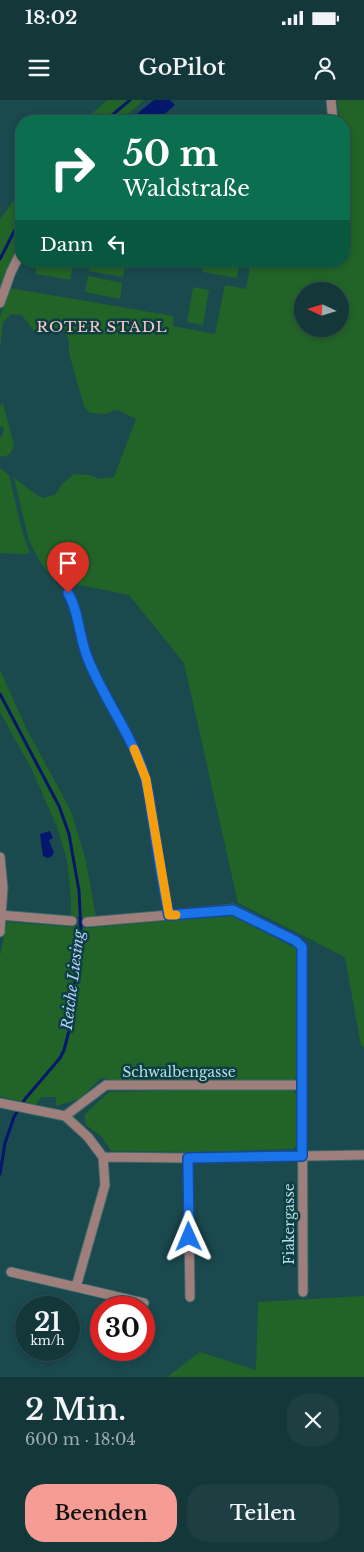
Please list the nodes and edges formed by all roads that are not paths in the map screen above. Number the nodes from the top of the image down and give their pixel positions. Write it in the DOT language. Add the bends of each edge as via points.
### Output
graph roads {
  1 [pos="331,100"];
  2 [pos="332,115"];
  3 [pos="15,264"];
  4 [pos="0,303"];
  5 [pos="68,593"];
  6 [pos="0,857"];
  7 [pos="1,915"];
  8 [pos="169,915"];
  9 [pos="72,921"];
  10 [pos="87,922"];
  11 [pos="0,932"];
  12 [pos="302,1085"];
  13 [pos="0,1103"];
  14 [pos="65,1116"];
  15 [pos="364,1155"];
  16 [pos="302,1156"];
  17 [pos="103,1157"];
  18 [pos="188,1158"];
  19 [pos="11,1272"];
  20 [pos="76,1287"];
  21 [pos="303,1292"];
  22 [pos="114,1296"];
  23 [pos="190,1297"];
  1 -- 2 [label="street"];
  3 -- 4 [label="street"];
  5 -- 8 [label="street" via="73,601 87,658 142,766"];
  6 -- 7 [label="street" via="3,873"];
  7 -- 9 [label="street"];
  7 -- 11 [label="street"];
  8 -- 10 [label="street"];
  8 -- 12 [label="street, Fiakergasse" via="233,910 300,943 303,951"];
  12 -- 14 [label="street, Schwalbengasse" via="106,1085"];
  12 -- 16 [label="street, Fiakergasse"];
  13 -- 14 [label="street"];
  14 -- 17 [label="street" via="88,1137"];
  15 -- 16 [label="street"];
  16 -- 18 [label="street"];
  16 -- 21 [label="street, Fiakergasse"];
  17 -- 18 [label="street"];
  17 -- 20 [label="street" via="106,1185"];
  18 -- 23 [label="street"];
  19 -- 20 [label="street"];
  20 -- 22 [label="street"];
}
